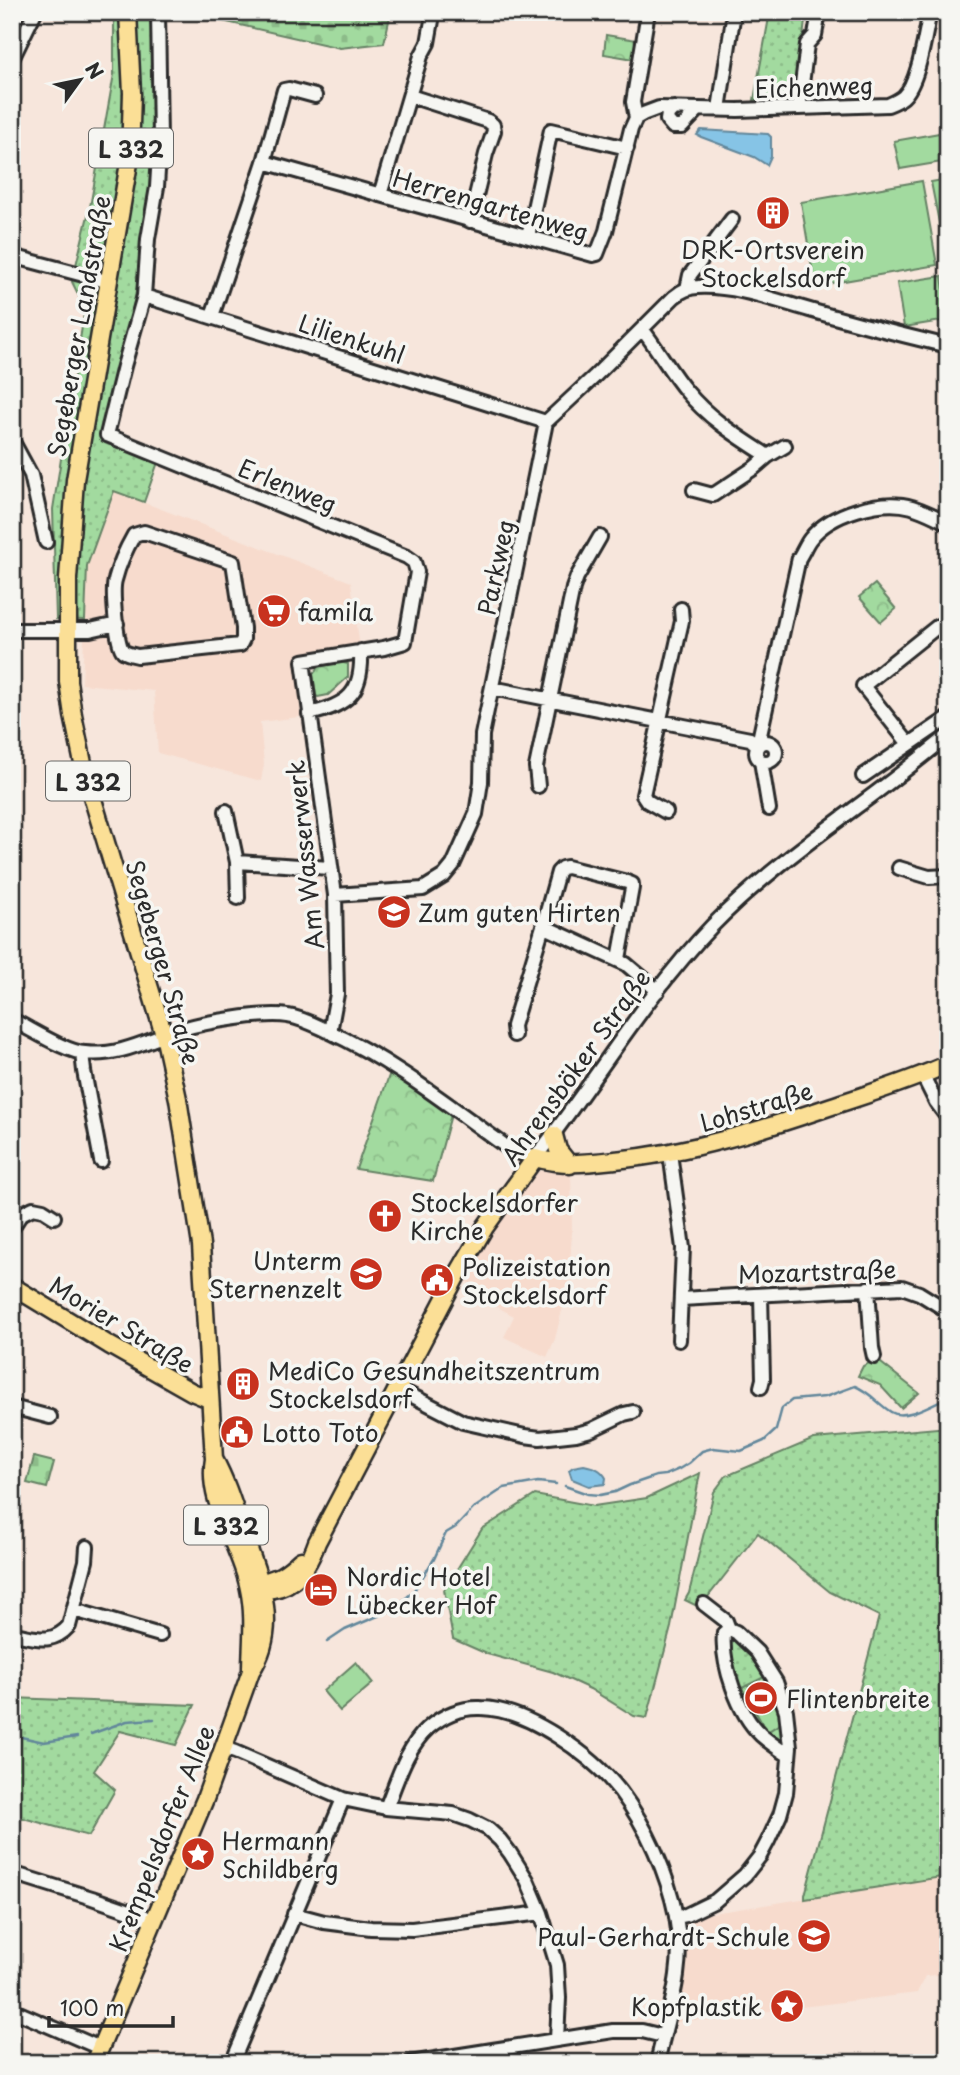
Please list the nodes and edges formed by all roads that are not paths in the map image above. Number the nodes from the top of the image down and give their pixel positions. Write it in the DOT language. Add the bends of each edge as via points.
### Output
graph roads {
  1 [pos="35,12"];
  2 [pos="128,12"];
  3 [pos="159,12"];
  4 [pos="648,12"];
  5 [pos="734,12"];
  6 [pos="819,12"];
  7 [pos="930,12"];
  8 [pos="433,15"];
  9 [pos="12,59"];
  10 [pos="315,96"];
  11 [pos="410,96"];
  12 [pos="674,108"];
  13 [pos="799,108"];
  14 [pos="699,109"];
  15 [pos="719,109"];
  16 [pos="636,118"];
  17 [pos="627,148"];
  18 [pos="264,162"];
  19 [pos="380,195"];
  20 [pos="733,219"];
  21 [pos="470,221"];
  22 [pos="528,236"];
  23 [pos="12,256"];
  24 [pos="110,282"];
  25 [pos="687,289"];
  26 [pos="144,296"];
  27 [pos="212,316"];
  28 [pos="642,329"];
  29 [pos="948,346"];
  30 [pos="546,422"];
  31 [pos="12,440"];
  32 [pos="785,446"];
  33 [pos="768,456"];
  34 [pos="75,480"];
  35 [pos="694,490"];
  36 [pos="948,523"];
  37 [pos="600,537"];
  38 [pos="46,542"];
  39 [pos="681,609"];
  40 [pos="117,624"];
  41 [pos="948,627"];
  42 [pos="12,630"];
  43 [pos="67,631"];
  44 [pos="362,651"];
  45 [pos="303,661"];
  46 [pos="492,688"];
  47 [pos="550,699"];
  48 [pos="309,714"];
  49 [pos="948,718"];
  50 [pos="660,723"];
  51 [pos="948,736"];
  52 [pos="761,744"];
  53 [pos="909,744"];
  54 [pos="863,776"];
  55 [pos="538,786"];
  56 [pos="769,809"];
  57 [pos="226,811"];
  58 [pos="666,812"];
  59 [pos="237,862"];
  60 [pos="330,868"];
  61 [pos="899,868"];
  62 [pos="948,876"];
  63 [pos="334,895"];
  64 [pos="238,898"];
  65 [pos="543,926"];
  66 [pos="619,960"];
  67 [pos="658,990"];
  68 [pos="12,1020"];
  69 [pos="330,1032"];
  70 [pos="164,1035"];
  71 [pos="514,1035"];
  72 [pos="82,1053"];
  73 [pos="948,1064"];
  74 [pos="923,1076"];
  75 [pos="948,1118"];
  76 [pos="554,1135"];
  77 [pos="670,1153"];
  78 [pos="535,1158"];
  79 [pos="101,1161"];
  80 [pos="570,1165"];
  81 [pos="54,1217"];
  82 [pos="12,1227"];
  83 [pos="12,1286"];
  84 [pos="867,1288"];
  85 [pos="761,1295"];
  86 [pos="681,1299"];
  87 [pos="948,1311"];
  88 [pos="679,1340"];
  89 [pos="874,1357"];
  90 [pos="761,1387"];
  91 [pos="397,1388"];
  92 [pos="209,1399"];
  93 [pos="12,1407"];
  94 [pos="633,1412"];
  95 [pos="50,1416"];
  96 [pos="87,1547"];
  97 [pos="257,1587"];
  98 [pos="704,1604"];
  99 [pos="74,1610"];
  100 [pos="729,1629"];
  101 [pos="12,1634"];
  102 [pos="160,1635"];
  103 [pos="238,1707"];
  104 [pos="222,1748"];
  105 [pos="788,1755"];
  106 [pos="343,1799"];
  107 [pos="386,1808"];
  108 [pos="12,1873"];
  109 [pos="541,1913"];
  110 [pos="294,1914"];
  111 [pos="676,1917"];
  112 [pos="152,1922"];
  113 [pos="12,2010"];
  114 [pos="663,2036"];
  115 [pos="557,2039"];
  116 [pos="97,2055"];
  117 [pos="232,2063"];
  118 [pos="410,2063"];
  119 [pos="657,2063"];
  1 -- 9 [label="street"];
  2 -- 24 [label="main road, Segeberger Landstraße / L 332" via="130,158"];
  3 -- 26 [label="street" via="160,138"];
  4 -- 16 [label="street, Herrengartenweg" via="634,102"];
  5 -- 15 [label="street"];
  6 -- 13 [label="street" via="815,35 807,44"];
  7 -- 13 [label="street, Eichenweg" via="917,69 901,99 874,107"];
  8 -- 11 [label="street"];
  10 -- 18 [label="street" via="284,90"];
  11 -- 19 [label="street"];
  11 -- 21 [label="street" via="493,125"];
  12 -- 14 [label="street, Eichenweg"];
  12 -- 14 [label="street" via="667,120 673,127 682,127"];
  12 -- 16 [label="street, Eichenweg" via="659,108"];
  13 -- 15 [label="street, Eichenweg"];
  14 -- 15 [label="street, Eichenweg"];
  16 -- 17 [label="street, Herrengartenweg"];
  17 -- 22 [label="street, Herrengartenweg" via="597,254"];
  17 -- 22 [label="street" via="551,130"];
  18 -- 19 [label="street, Herrengartenweg"];
  18 -- 27 [label="street"];
  19 -- 21 [label="street, Herrengartenweg"];
  20 -- 25 [label="street" via="691,275"];
  21 -- 22 [label="street, Herrengartenweg"];
  23 -- 24 [label="street"];
  24 -- 34 [label="main road, Segeberger Landstraße / L 332"];
  25 -- 28 [label="street"];
  25 -- 29 [label="street" via="744,293"];
  26 -- 27 [label="street, Lilienkuhl"];
  26 -- 44 [label="street, Erlenweg" via="107,435 414,562 417,572 404,642"];
  27 -- 30 [label="street, Lilienkuhl"];
  28 -- 30 [label="street"];
  28 -- 33 [label="street" via="707,413"];
  30 -- 46 [label="street, Parkweg"];
  31 -- 38 [label="street" via="31,475"];
  32 -- 33 [label="street"];
  33 -- 35 [label="street" via="713,495"];
  34 -- 43 [label="main road, Segeberger Straße / L 332"];
  36 -- 52 [label="street" via="912,507 869,506 828,523 811,538 799,558"];
  37 -- 47 [label="street" via="573,587"];
  39 -- 50 [label="street"];
  40 -- 40 [label="street" via="121,649 138,656 240,645 243,628 233,562 144,532 134,535 114,584"];
  40 -- 43 [label="street"];
  41 -- 53 [label="street" via="938,626 863,686"];
  42 -- 43 [label="street"];
  43 -- 70 [label="main road, Segeberger Straße / L 332" via="68,681 85,773"];
  44 -- 45 [label="street, Erlenweg"];
  44 -- 48 [label="street" via="362,669 354,691 335,707"];
  45 -- 48 [label="street, Am Wasserwerk"];
  46 -- 47 [label="street"];
  46 -- 63 [label="street, Parkweg" via="482,735 476,814 453,865 423,890"];
  47 -- 50 [label="street"];
  47 -- 55 [label="street" via="536,767"];
  48 -- 60 [label="street, Am Wasserwerk"];
  49 -- 53 [label="street"];
  50 -- 52 [label="street"];
  50 -- 58 [label="street" via="643,795"];
  51 -- 67 [label="street, Ahrensböker Straße" via="764,877 710,928"];
  52 -- 56 [label="street" via="756,751"];
  53 -- 54 [label="street"];
  57 -- 59 [label="street"];
  59 -- 60 [label="street"];
  59 -- 64 [label="street"];
  60 -- 63 [label="street, Am Wasserwerk"];
  61 -- 62 [label="street" via="929,877"];
  63 -- 69 [label="street, Am Wasserwerk" via="337,994"];
  65 -- 66 [label="street"];
  65 -- 66 [label="street" via="562,868 632,884"];
  65 -- 71 [label="street"];
  66 -- 67 [label="street"];
  67 -- 76 [label="street, Ahrensböker Straße"];
  68 -- 72 [label="street"];
  69 -- 70 [label="street" via="279,1015 239,1018"];
  69 -- 78 [label="street" via="390,1064 511,1150"];
  70 -- 72 [label="street" via="106,1054"];
  70 -- 92 [label="main road, Segeberger Straße / L 332" via="201,1245"];
  72 -- 79 [label="street"];
  73 -- 74 [label="main road, Lohstraße"];
  74 -- 75 [label="street"];
  74 -- 77 [label="main road, Lohstraße" via="779,1124"];
  76 -- 78 [label="street, Ahrensböker Straße"];
  76 -- 80 [label="main road" via="558,1150"];
  77 -- 80 [label="main road, Lohstraße"];
  77 -- 86 [label="street" via="682,1238"];
  78 -- 80 [label="main road, Lohstraße"];
  78 -- 91 [label="main road, Ahrensböker Straße" via="485,1227"];
  81 -- 82 [label="street" via="33,1208 21,1214"];
  83 -- 92 [label="main road, Morier Straße"];
  84 -- 85 [label="street, Mozartstraße"];
  84 -- 87 [label="street, Mozartstraße" via="911,1289"];
  84 -- 89 [label="street"];
  85 -- 86 [label="street, Mozartstraße"];
  85 -- 90 [label="street"];
  86 -- 88 [label="street"];
  91 -- 94 [label="street" via="463,1422 525,1436 576,1434"];
  91 -- 97 [label="main road, Ahrensböker Straße" via="310,1561 292,1581 276,1590"];
  92 -- 97 [label="main road, Segeberger Straße / L 332" via="215,1496 244,1570"];
  93 -- 95 [label="street"];
  96 -- 99 [label="street"];
  97 -- 103 [label="main road, Segeberger Straße / L 332" via="266,1617 264,1645"];
  98 -- 100 [label="street" via="726,1621"];
  99 -- 101 [label="street" via="69,1626 53,1639"];
  99 -- 102 [label="street"];
  100 -- 105 [label="street" via="757,1652 776,1682 786,1711"];
  100 -- 105 [label="street" via="723,1633 722,1647 742,1707 759,1734"];
  103 -- 104 [label="main road, Krempelsdorfer Allee / L 332"];
  104 -- 106 [label="street"];
  104 -- 112 [label="main road, Krempelsdorfer Allee / L 332"];
  105 -- 111 [label="street" via="780,1815 760,1856 715,1901"];
  106 -- 107 [label="street"];
  106 -- 110 [label="street"];
  107 -- 109 [label="street" via="453,1814 488,1829 510,1853"];
  107 -- 111 [label="street" via="408,1755 426,1729 463,1710 509,1713 540,1726 574,1749 619,1790 657,1855"];
  108 -- 112 [label="street"];
  109 -- 110 [label="street" via="412,1929 371,1928"];
  109 -- 115 [label="street" via="557,1965"];
  110 -- 117 [label="street"];
  111 -- 114 [label="street" via="680,1952 675,1995"];
  112 -- 116 [label="main road, Krempelsdorfer Allee / L 332"];
  113 -- 116 [label="street"];
  114 -- 115 [label="street" via="613,2031"];
  114 -- 119 [label="street"];
  115 -- 118 [label="street"];
}
